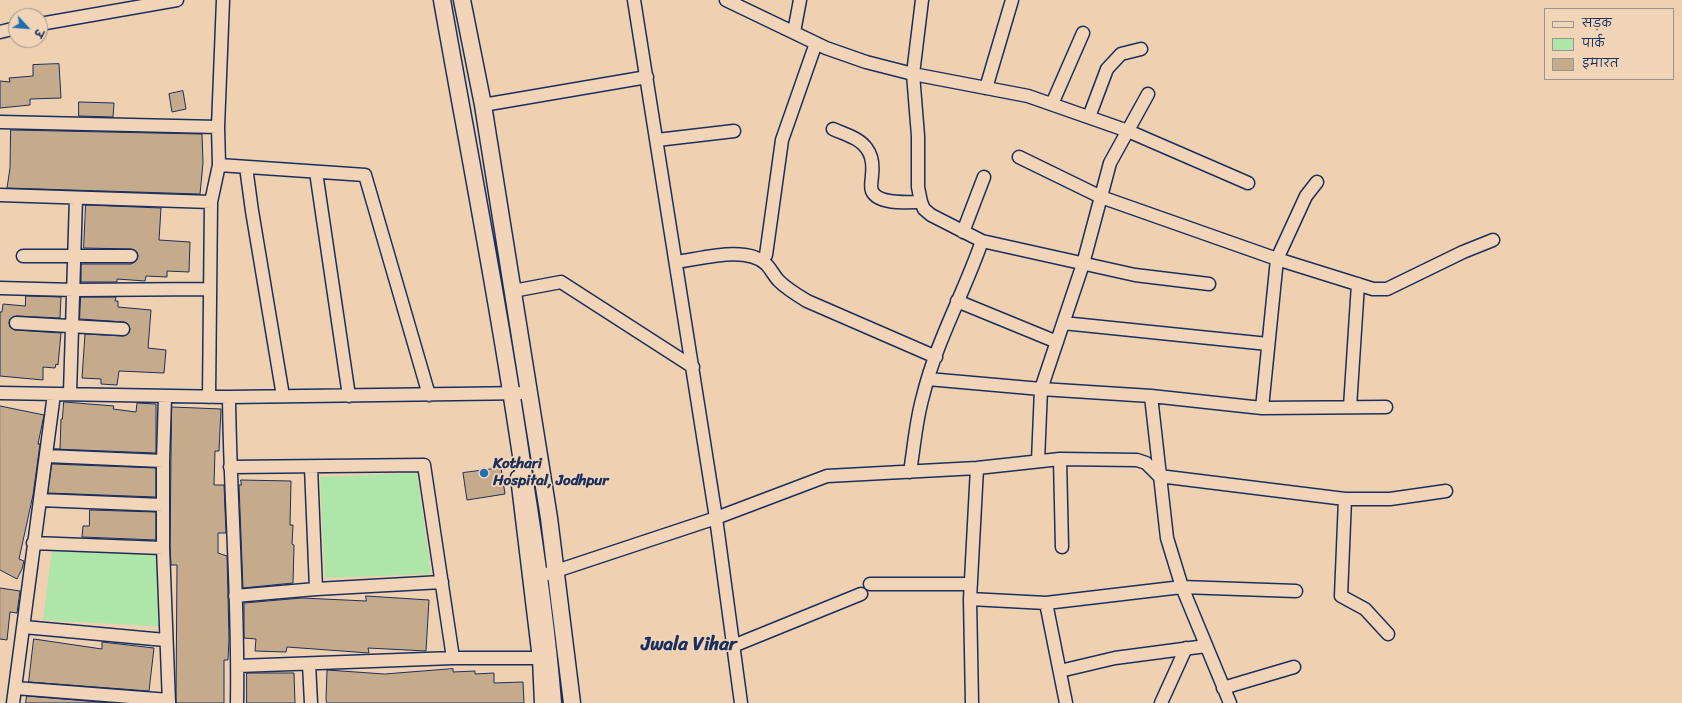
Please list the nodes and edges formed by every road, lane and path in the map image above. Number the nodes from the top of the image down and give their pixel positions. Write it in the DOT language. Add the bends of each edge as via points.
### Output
graph roads {
  1 [pos="177,0"];
  2 [pos="223,0"];
  3 [pos="442,0"];
  4 [pos="462,0"];
  5 [pos="634,0"];
  6 [pos="726,0"];
  7 [pos="800,0"];
  8 [pos="922,0"];
  9 [pos="1012,0"];
  10 [pos="48,23"];
  11 [pos="794,32"];
  12 [pos="1083,33"];
  13 [pos="816,43"];
  14 [pos="1141,49"];
  15 [pos="913,74"];
  16 [pos="647,77"];
  17 [pos="986,88"];
  18 [pos="1148,94"];
  19 [pos="1052,104"];
  20 [pos="483,105"];
  21 [pos="1089,117"];
  22 [pos="0,122"];
  23 [pos="218,127"];
  24 [pos="833,129"];
  25 [pos="734,131"];
  26 [pos="1128,131"];
  27 [pos="657,140"];
  28 [pos="1019,157"];
  29 [pos="220,165"];
  30 [pos="246,167"];
  31 [pos="316,172"];
  32 [pos="984,177"];
  33 [pos="1318,182"];
  34 [pos="1248,183"];
  35 [pos="0,195"];
  36 [pos="76,198"];
  37 [pos="1101,198"];
  38 [pos="211,202"];
  39 [pos="921,202"];
  40 [pos="963,232"];
  41 [pos="1493,240"];
  42 [pos="982,241"];
  43 [pos="22,256"];
  44 [pos="75,256"];
  45 [pos="131,256"];
  46 [pos="761,256"];
  47 [pos="1277,259"];
  48 [pos="676,262"];
  49 [pos="1083,264"];
  50 [pos="1209,284"];
  51 [pos="1358,284"];
  52 [pos="0,288"];
  53 [pos="209,289"];
  54 [pos="74,290"];
  55 [pos="513,291"];
  56 [pos="957,301"];
  57 [pos="16,323"];
  58 [pos="1063,323"];
  59 [pos="73,326"];
  60 [pos="123,329"];
  61 [pos="1057,342"];
  62 [pos="1268,344"];
  63 [pos="936,356"];
  64 [pos="692,367"];
  65 [pos="928,379"];
  66 [pos="1041,390"];
  67 [pos="0,393"];
  68 [pos="70,393"];
  69 [pos="54,394"];
  70 [pos="509,394"];
  71 [pos="529,394"];
  72 [pos="429,395"];
  73 [pos="283,396"];
  74 [pos="349,396"];
  75 [pos="1151,396"];
  76 [pos="165,397"];
  77 [pos="209,397"];
  78 [pos="230,397"];
  79 [pos="1350,407"];
  80 [pos="1386,407"];
  81 [pos="1262,408"];
  82 [pos="46,456"];
  83 [pos="1060,459"];
  84 [pos="163,461"];
  85 [pos="1038,461"];
  86 [pos="230,467"];
  87 [pos="311,467"];
  88 [pos="977,468"];
  89 [pos="910,472"];
  90 [pos="1159,476"];
  91 [pos="1446,491"];
  92 [pos="1345,499"];
  93 [pos="40,500"];
  94 [pos="163,505"];
  95 [pos="716,518"];
  96 [pos="33,543"];
  97 [pos="1062,547"];
  98 [pos="163,548"];
  99 [pos="556,573"];
  100 [pos="539,576"];
  101 [pos="442,582"];
  102 [pos="870,584"];
  103 [pos="971,584"];
  104 [pos="1182,587"];
  105 [pos="316,589"];
  106 [pos="1296,591"];
  107 [pos="862,594"];
  108 [pos="236,596"];
  109 [pos="970,599"];
  110 [pos="1046,603"];
  111 [pos="24,628"];
  112 [pos="1388,634"];
  113 [pos="165,640"];
  114 [pos="733,646"];
  115 [pos="1206,646"];
  116 [pos="1186,648"];
  117 [pos="453,658"];
  118 [pos="544,658"];
  119 [pos="309,664"];
  120 [pos="238,666"];
  121 [pos="1294,667"];
  122 [pos="1060,671"];
  123 [pos="15,688"];
  124 [pos="1223,688"];
  125 [pos="169,701"];
  126 [pos="1228,702"];
  127 [pos="13,703"];
  128 [pos="237,703"];
  129 [pos="310,703"];
  130 [pos="541,703"];
  131 [pos="553,703"];
  132 [pos="572,703"];
  133 [pos="741,703"];
  134 [pos="972,703"];
  135 [pos="1066,703"];
  136 [pos="1161,703"];
  1 -- 10 [label="street"];
  2 -- 23 [label="street"];
  3 -- 70 [label="main road"];
  4 -- 20 [label="main road"];
  5 -- 16 [label="street"];
  6 -- 11 [label="street"];
  7 -- 11 [label="street"];
  8 -- 15 [label="street"];
  9 -- 17 [label="street"];
  11 -- 13 [label="street"];
  12 -- 19 [label="street"];
  13 -- 15 [label="street" via="866,62"];
  13 -- 46 [label="street" via="782,140"];
  14 -- 21 [label="street" via="1121,54 1107,69"];
  15 -- 17 [label="street"];
  15 -- 39 [label="street"];
  16 -- 20 [label="street"];
  16 -- 27 [label="street"];
  17 -- 19 [label="street" via="1028,96"];
  18 -- 26 [label="street"];
  19 -- 21 [label="street"];
  20 -- 55 [label="main road"];
  21 -- 26 [label="street"];
  22 -- 23 [label="street"];
  23 -- 29 [label="street"];
  24 -- 39 [label="street" via="855,139 867,149 873,165 872,192 879,198"];
  25 -- 27 [label="street"];
  26 -- 34 [label="street"];
  26 -- 37 [label="street" via="1110,163"];
  27 -- 48 [label="street"];
  28 -- 37 [label="street"];
  29 -- 30 [label="street"];
  29 -- 38 [label="street"];
  30 -- 31 [label="street"];
  30 -- 73 [label="street"];
  31 -- 72 [label="street" via="365,175"];
  31 -- 74 [label="street"];
  32 -- 40 [label="street"];
  33 -- 47 [label="street" via="1306,196"];
  35 -- 36 [label="street"];
  36 -- 38 [label="street"];
  36 -- 44 [label="street"];
  37 -- 47 [label="street"];
  37 -- 49 [label="street"];
  38 -- 53 [label="street"];
  39 -- 40 [label="street" via="931,215"];
  40 -- 42 [label="street"];
  41 -- 51 [label="street" via="1387,289 1373,289"];
  42 -- 49 [label="street"];
  42 -- 56 [label="street"];
  43 -- 44 [label="street"];
  44 -- 45 [label="street"];
  44 -- 54 [label="street"];
  46 -- 48 [label="street" via="742,254"];
  46 -- 63 [label="street" via="790,291 807,301"];
  47 -- 51 [label="street"];
  47 -- 62 [label="street"];
  48 -- 64 [label="street"];
  49 -- 50 [label="street" via="1135,275"];
  49 -- 58 [label="street"];
  51 -- 79 [label="street"];
  52 -- 54 [label="street"];
  53 -- 54 [label="street"];
  53 -- 77 [label="street"];
  54 -- 59 [label="street"];
  55 -- 64 [label="street" via="561,282"];
  55 -- 71 [label="main road"];
  56 -- 61 [label="street"];
  56 -- 63 [label="street"];
  57 -- 59 [label="street"];
  58 -- 61 [label="street"];
  58 -- 62 [label="street"];
  59 -- 60 [label="street"];
  59 -- 68 [label="street"];
  61 -- 66 [label="street"];
  62 -- 81 [label="street"];
  63 -- 65 [label="street"];
  64 -- 95 [label="street"];
  65 -- 66 [label="street"];
  65 -- 89 [label="street"];
  66 -- 75 [label="street"];
  66 -- 85 [label="street"];
  67 -- 69 [label="street"];
  68 -- 69 [label="street"];
  68 -- 76 [label="street"];
  69 -- 82 [label="street"];
  70 -- 71 [label="street"];
  70 -- 72 [label="street"];
  70 -- 100 [label="main road"];
  70 -- 118 [label="street"];
  71 -- 99 [label="main road"];
  72 -- 74 [label="street"];
  73 -- 74 [label="street"];
  73 -- 78 [label="street"];
  75 -- 81 [label="street"];
  75 -- 90 [label="street"];
  76 -- 77 [label="street"];
  76 -- 84 [label="street"];
  77 -- 78 [label="street"];
  78 -- 86 [label="street"];
  79 -- 80 [label="street"];
  79 -- 81 [label="street"];
  82 -- 84 [label="street"];
  82 -- 93 [label="street"];
  83 -- 85 [label="street"];
  83 -- 90 [label="street" via="1137,460 1146,463"];
  83 -- 97 [label="street"];
  84 -- 94 [label="street"];
  85 -- 88 [label="street"];
  86 -- 87 [label="street"];
  86 -- 108 [label="street"];
  87 -- 101 [label="street" via="424,466"];
  87 -- 105 [label="street"];
  88 -- 89 [label="street"];
  88 -- 103 [label="street"];
  89 -- 95 [label="street" via="821,478"];
  90 -- 92 [label="street"];
  90 -- 104 [label="street" via="1166,538"];
  91 -- 92 [label="street" via="1416,497"];
  92 -- 112 [label="street" via="1341,596 1365,609"];
  93 -- 94 [label="street"];
  93 -- 96 [label="street"];
  94 -- 98 [label="street"];
  95 -- 99 [label="street"];
  95 -- 114 [label="street"];
  96 -- 98 [label="street"];
  96 -- 111 [label="street"];
  98 -- 113 [label="street"];
  99 -- 100 [label="street"];
  99 -- 132 [label="main road"];
  100 -- 118 [label="main road"];
  101 -- 105 [label="street"];
  101 -- 117 [label="street"];
  102 -- 103 [label="street"];
  103 -- 109 [label="street"];
  104 -- 106 [label="street"];
  104 -- 110 [label="street"];
  104 -- 115 [label="street"];
  105 -- 108 [label="street"];
  107 -- 114 [label="street"];
  108 -- 120 [label="street"];
  109 -- 110 [label="street"];
  109 -- 134 [label="street"];
  110 -- 122 [label="street"];
  111 -- 113 [label="street"];
  111 -- 123 [label="street"];
  113 -- 125 [label="street"];
  114 -- 133 [label="street"];
  115 -- 116 [label="street"];
  115 -- 124 [label="street"];
  116 -- 122 [label="street" via="1115,658"];
  116 -- 136 [label="street"];
  117 -- 118 [label="street"];
  117 -- 119 [label="street"];
  118 -- 130 [label="street"];
  118 -- 131 [label="main road"];
  119 -- 120 [label="street"];
  119 -- 129 [label="street"];
  120 -- 128 [label="street"];
  121 -- 124 [label="street"];
  122 -- 135 [label="street"];
  123 -- 125 [label="street"];
  123 -- 127 [label="street"];
  124 -- 126 [label="street"];
}
